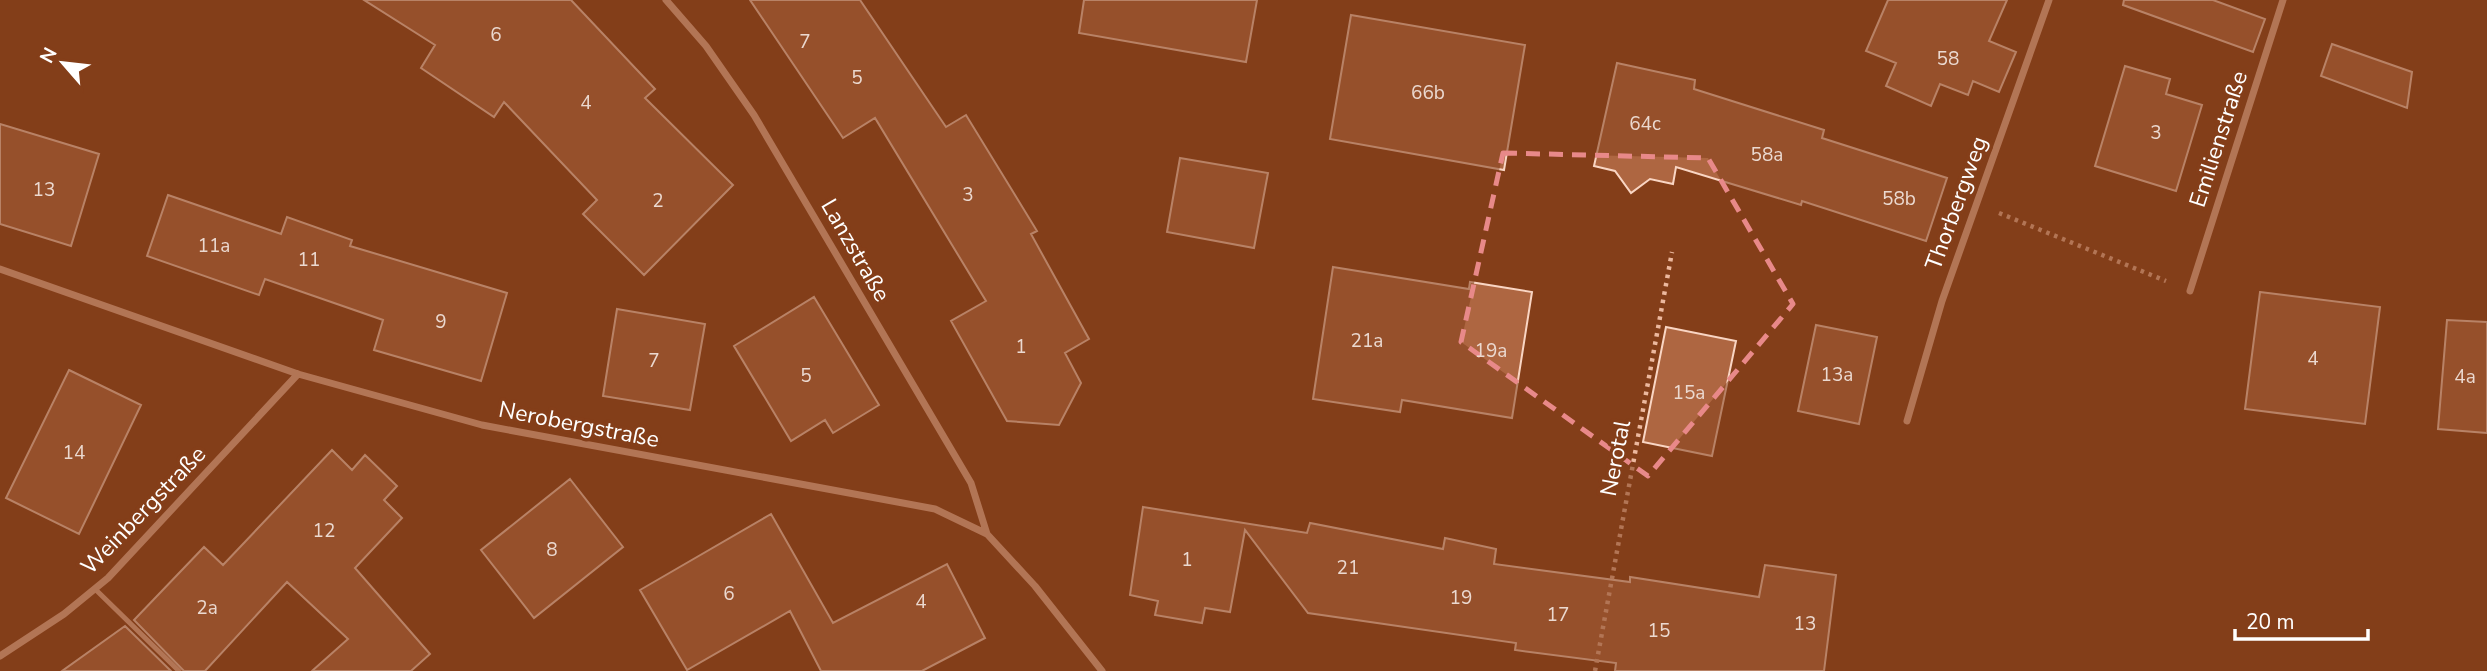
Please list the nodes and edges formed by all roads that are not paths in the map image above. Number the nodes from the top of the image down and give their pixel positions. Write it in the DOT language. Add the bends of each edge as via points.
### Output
graph roads {
  1 [pos="666,0"];
  2 [pos="2049,0"];
  3 [pos="2283,0"];
  4 [pos="0,269"];
  5 [pos="2190,291"];
  6 [pos="298,374"];
  7 [pos="1907,421"];
  8 [pos="987,534"];
  9 [pos="94,589"];
  10 [pos="0,656"];
  11 [pos="179,671"];
  12 [pos="1102,671"];
  1 -- 8 [label="street, Lanzstraße" via="754,115 971,483"];
  2 -- 7 [label="street, Thorbergweg" via="1941,301"];
  3 -- 5 [label="street, Emilienstraße"];
  4 -- 6 [label="street, Nerobergstraße"];
  6 -- 8 [label="street, Nerobergstraße" via="556,441 922,506"];
  6 -- 9 [label="street, Weinbergstraße"];
  8 -- 12 [label="street, Nerobergstraße"];
  9 -- 10 [label="street, Weinbergstraße"];
  9 -- 11 [label="lane"];
}
